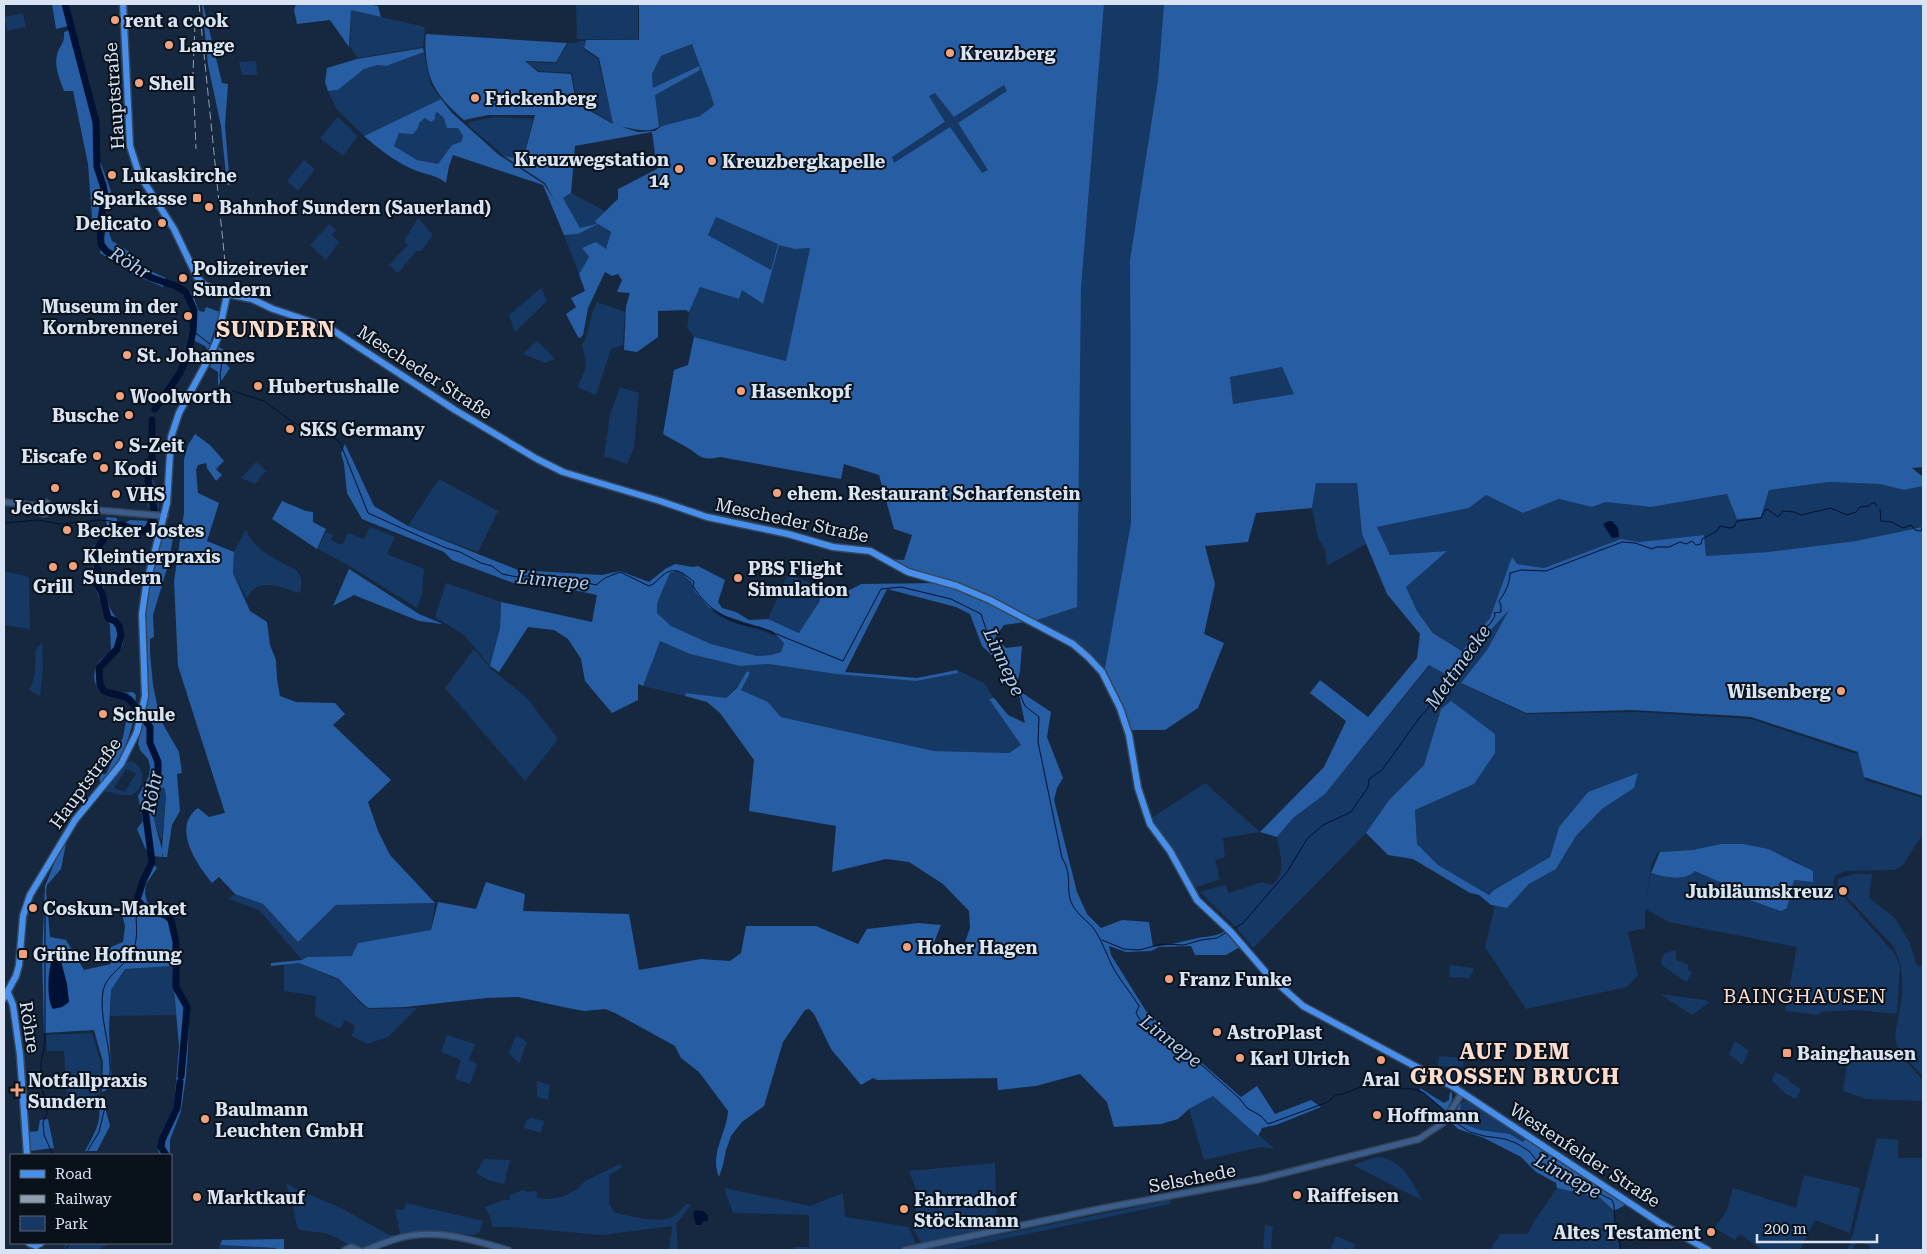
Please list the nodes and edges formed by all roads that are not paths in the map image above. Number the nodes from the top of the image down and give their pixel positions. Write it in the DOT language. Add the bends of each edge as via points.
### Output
graph roads {
  1 [pos="123,4"];
  2 [pos="189,261"];
  3 [pos="227,295"];
  4 [pos="4,502"];
  5 [pos="38,506"];
  6 [pos="49,506"];
  7 [pos="161,516"];
  8 [pos="6,995"];
  9 [pos="1366,1041"];
  10 [pos="1462,1093"];
  11 [pos="27,1154"];
  12 [pos="345,1250"];
  13 [pos="358,1250"];
  14 [pos="366,1250"];
  15 [pos="508,1250"];
  16 [pos="905,1250"];
  17 [pos="1708,1250"];
  1 -- 2 [label="main road, Hauptstraße" via="130,146 139,174 174,229"];
  2 -- 3 [label="main road, Mescheder Straße" via="204,284"];
  3 -- 7 [label="main road, Hauptstraße" via="218,338 174,427 169,451 167,503"];
  3 -- 9 [label="main road, Mescheder Straße" via="258,301 334,331 455,410 563,472 707,517 833,547 870,551 908,572 990,600 1073,644 1102,672 1120,708 1148,820 1194,896 1258,965 1297,1001"];
  4 -- 5 [label="street"];
  5 -- 6 [label="street" via="44,502"];
  5 -- 6 [label="street" via="43,514 49,511"];
  6 -- 7 [label="street"];
  7 -- 8 [label="main road, Hauptstraße" via="142,614 145,676 139,725 121,764 61,841 25,906 19,966"];
  8 -- 11 [label="main road, Röhre" via="13,1004 20,1055"];
  9 -- 10 [label="main road, Westenfelder Straße"];
  10 -- 16 [label="street, Selschede" via="1443,1123 1419,1139 1261,1179"];
  10 -- 17 [label="main road, Westenfelder Straße" via="1660,1223"];
  12 -- 13 [label="street" via="353,1247"];
  14 -- 15 [label="street" via="400,1238 434,1234 460,1237"];
}
